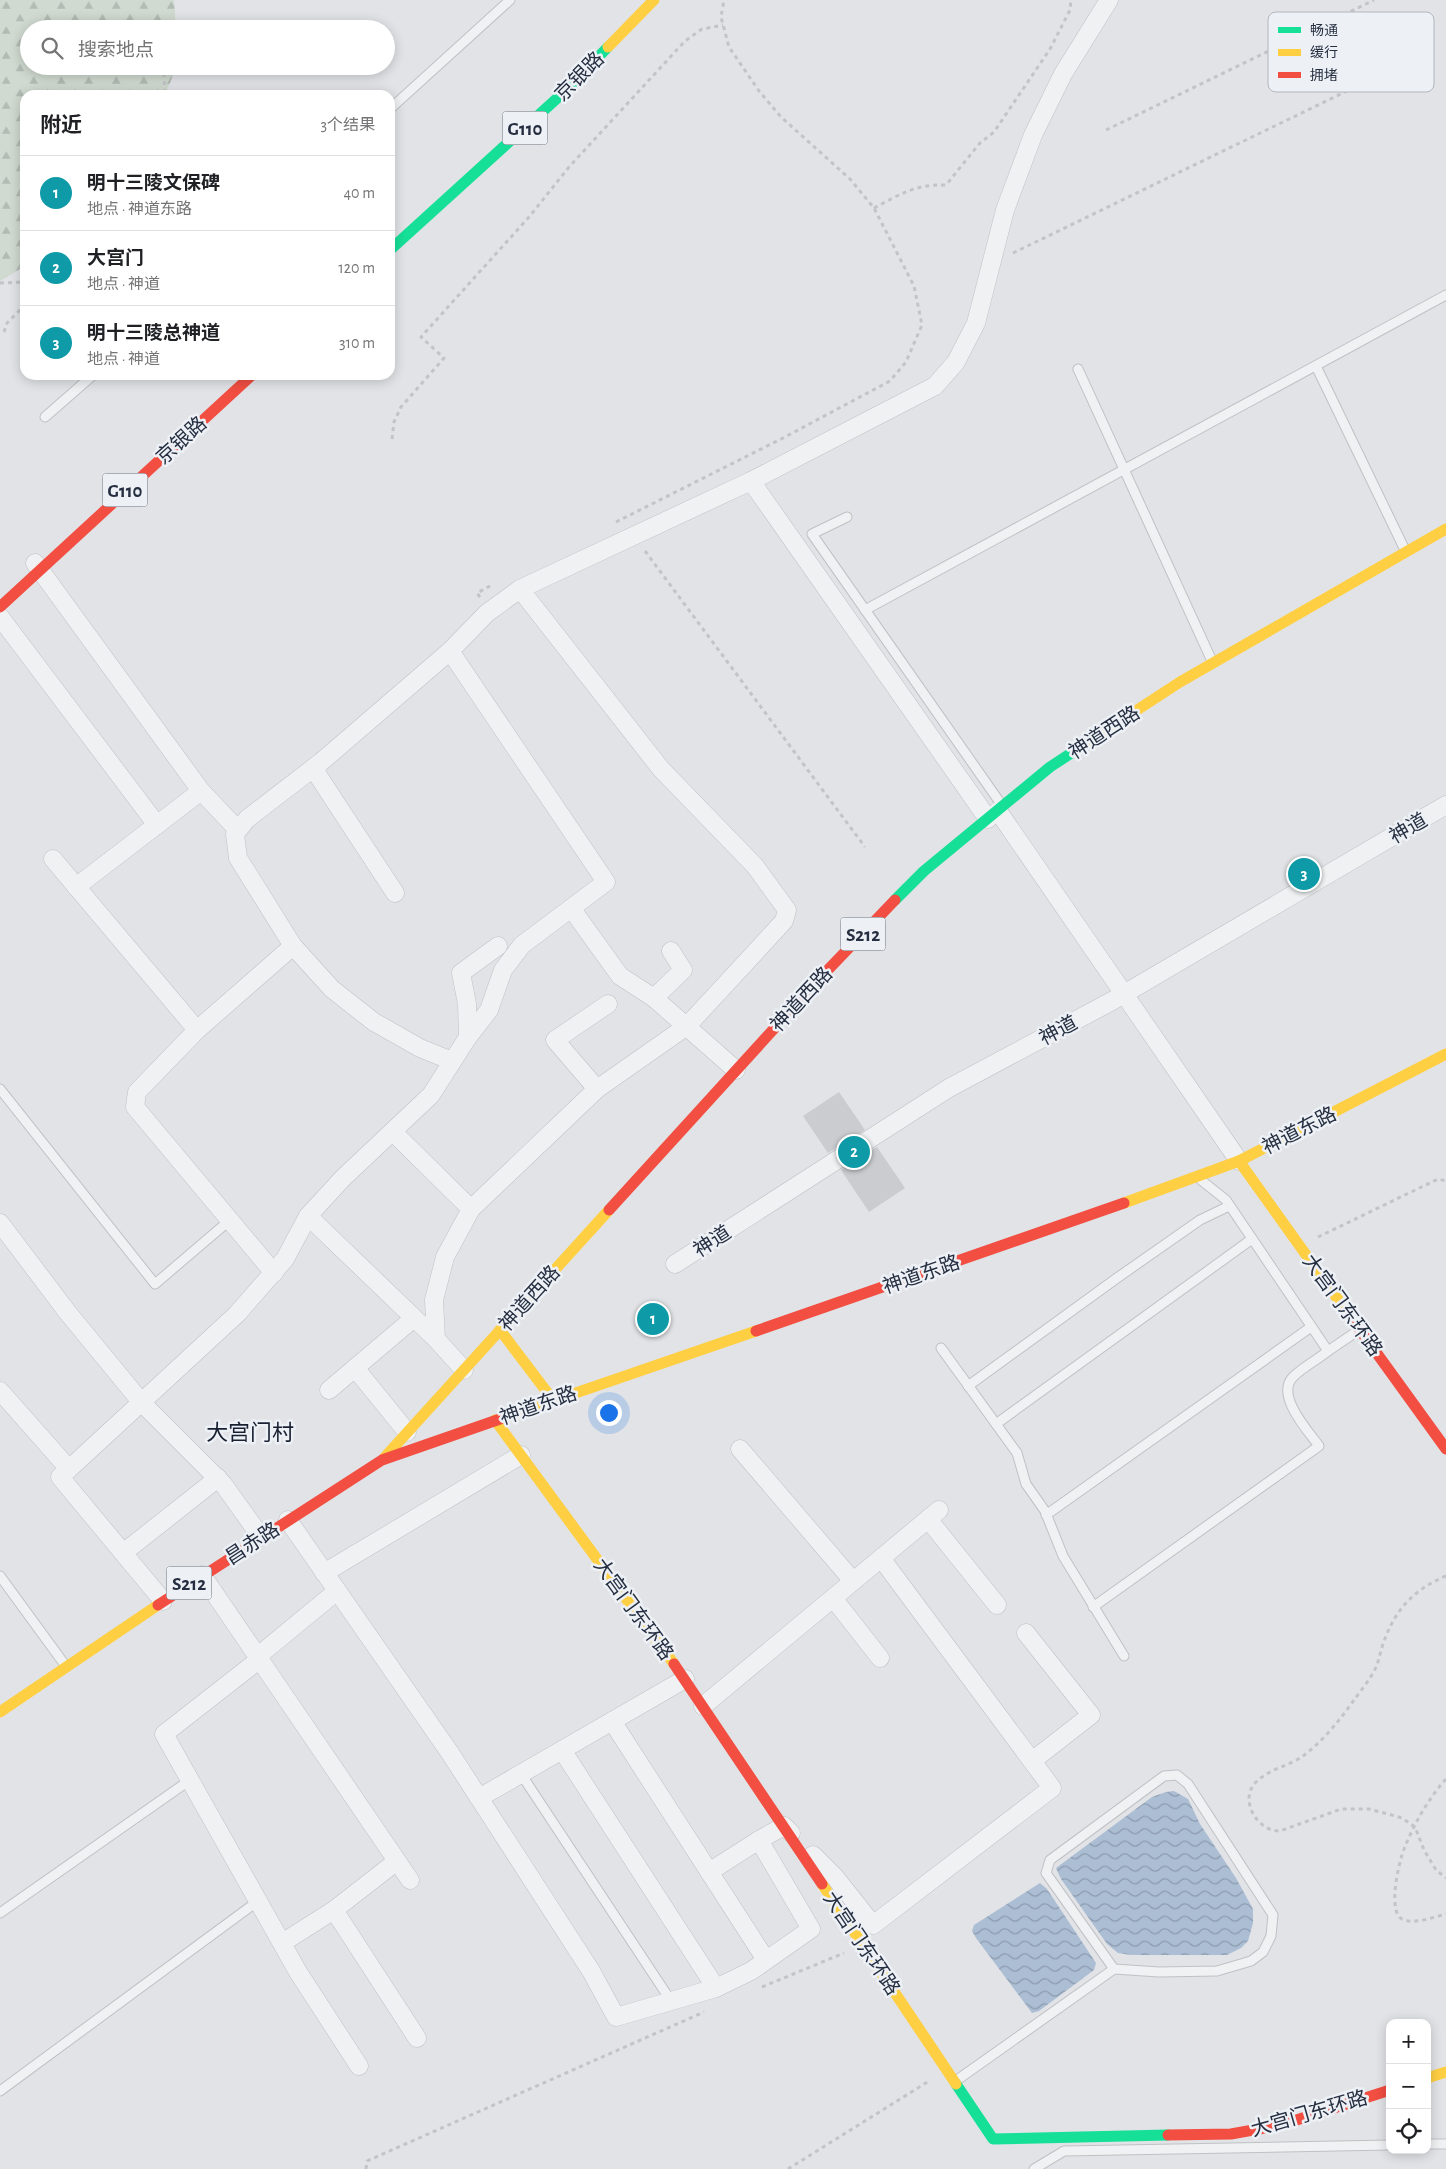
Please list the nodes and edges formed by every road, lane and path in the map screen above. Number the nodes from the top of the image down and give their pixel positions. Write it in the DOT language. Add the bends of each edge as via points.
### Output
graph roads {
  1 [pos="510,0"];
  2 [pos="654,0"];
  3 [pos="724,0"];
  4 [pos="1071,0"];
  5 [pos="1109,0"];
  6 [pos="1374,0"];
  7 [pos="1349,12"];
  8 [pos="723,25"];
  9 [pos="1268,51"];
  10 [pos="164,75"];
  11 [pos="165,90"];
  12 [pos="1345,92"];
  13 [pos="395,104"];
  14 [pos="1106,130"];
  15 [pos="454,176"];
  16 [pos="874,208"];
  17 [pos="395,231"];
  18 [pos="395,245"];
  19 [pos="992,263"];
  20 [pos="20,282"];
  21 [pos="0,283"];
  22 [pos="1446,295"];
  23 [pos="20,310"];
  24 [pos="4,332"];
  25 [pos="1316,366"];
  26 [pos="1078,370"];
  27 [pos="87,380"];
  28 [pos="235,380"];
  29 [pos="246,380"];
  30 [pos="45,418"];
  31 [pos="392,438"];
  32 [pos="1124,470"];
  33 [pos="751,481"];
  34 [pos="847,517"];
  35 [pos="609,525"];
  36 [pos="1446,529"];
  37 [pos="634,536"];
  38 [pos="1406,552"];
  39 [pos="37,567"];
  40 [pos="495,584"];
  41 [pos="520,589"];
  42 [pos="0,596"];
  43 [pos="0,607"];
  44 [pos="865,610"];
  45 [pos="487,613"];
  46 [pos="0,617"];
  47 [pos="450,651"];
  48 [pos="1213,663"];
  49 [pos="313,768"];
  50 [pos="201,791"];
  51 [pos="1446,806"];
  52 [pos="996,812"];
  53 [pos="157,825"];
  54 [pos="238,830"];
  55 [pos="865,847"];
  56 [pos="54,859"];
  57 [pos="76,886"];
  58 [pos="395,893"];
  59 [pos="571,908"];
  60 [pos="293,946"];
  61 [pos="498,946"];
  62 [pos="671,951"];
  63 [pos="1125,994"];
  64 [pos="654,998"];
  65 [pos="608,1004"];
  66 [pos="687,1026"];
  67 [pos="196,1030"];
  68 [pos="468,1037"];
  69 [pos="1446,1054"];
  70 [pos="452,1061"];
  71 [pos="736,1070"];
  72 [pos="0,1089"];
  73 [pos="597,1089"];
  74 [pos="393,1132"];
  75 [pos="1239,1161"];
  76 [pos="1196,1177"];
  77 [pos="1446,1181"];
  78 [pos="1229,1206"];
  79 [pos="472,1209"];
  80 [pos="308,1216"];
  81 [pos="230,1220"];
  82 [pos="0,1223"];
  83 [pos="1252,1239"];
  84 [pos="1300,1246"];
  85 [pos="675,1264"];
  86 [pos="274,1273"];
  87 [pos="414,1318"];
  88 [pos="1311,1327"];
  89 [pos="1360,1329"];
  90 [pos="500,1330"];
  91 [pos="436,1339"];
  92 [pos="941,1348"];
  93 [pos="1328,1351"];
  94 [pos="355,1368"];
  95 [pos="464,1370"];
  96 [pos="968,1386"];
  97 [pos="329,1390"];
  98 [pos="0,1391"];
  99 [pos="553,1400"];
  100 [pos="142,1403"];
  101 [pos="495,1420"];
  102 [pos="996,1424"];
  103 [pos="407,1432"];
  104 [pos="740,1449"];
  105 [pos="1446,1449"];
  106 [pos="521,1455"];
  107 [pos="382,1460"];
  108 [pos="69,1469"];
  109 [pos="218,1478"];
  110 [pos="1046,1515"];
  111 [pos="288,1520"];
  112 [pos="261,1537"];
  113 [pos="123,1553"];
  114 [pos="881,1558"];
  115 [pos="324,1573"];
  116 [pos="202,1575"];
  117 [pos="0,1576"];
  118 [pos="1446,1576"];
  119 [pos="853,1581"];
  120 [pos="338,1591"];
  121 [pos="833,1598"];
  122 [pos="163,1601"];
  123 [pos="997,1605"];
  124 [pos="1093,1607"];
  125 [pos="1026,1633"];
  126 [pos="1124,1656"];
  127 [pos="259,1657"];
  128 [pos="880,1658"];
  129 [pos="67,1667"];
  130 [pos="685,1679"];
  131 [pos="2,1706"];
  132 [pos="703,1706"];
  133 [pos="612,1721"];
  134 [pos="562,1750"];
  135 [pos="1032,1761"];
  136 [pos="521,1774"];
  137 [pos="1446,1779"];
  138 [pos="190,1780"];
  139 [pos="479,1798"];
  140 [pos="784,1826"];
  141 [pos="1415,1827"];
  142 [pos="759,1840"];
  143 [pos="397,1861"];
  144 [pos="710,1872"];
  145 [pos="1446,1878"];
  146 [pos="410,1880"];
  147 [pos="258,1901"];
  148 [pos="334,1910"];
  149 [pos="0,1913"];
  150 [pos="1446,1914"];
  151 [pos="282,1943"];
  152 [pos="864,1946"];
  153 [pos="766,1960"];
  154 [pos="1114,1969"];
  155 [pos="716,1988"];
  156 [pos="754,1990"];
  157 [pos="671,2001"];
  158 [pos="709,2010"];
  159 [pos="417,2038"];
  160 [pos="359,2066"];
  161 [pos="946,2070"];
  162 [pos="1446,2072"];
  163 [pos="1431,2077"];
  164 [pos="954,2082"];
  165 [pos="1386,2091"];
  166 [pos="0,2092"];
  167 [pos="1431,2144"];
  168 [pos="1446,2144"];
  169 [pos="1386,2145"];
  170 [pos="366,2169"];
  171 [pos="788,2169"];
  172 [pos="1034,2169"];
  1 -- 13 [label="lane"];
  2 -- 18 [label="main road, 京银路 / G110" via="564,92"];
  3 -- 8 [label="path"];
  4 -- 16 [label="path" via="1070,10 1045,57 994,132 980,143 946,185 927,184 910,189"];
  5 -- 19 [label="street" via="1063,74 1033,135 1005,210"];
  6 -- 7 [label="path"];
  8 -- 16 [label="path" via="729,47 775,110 850,179"];
  8 -- 31 [label="path" via="702,29 685,41 569,167 421,337 444,358 401,407 394,422"];
  9 -- 14 [label="path"];
  10 -- 11 [label="path"];
  12 -- 19 [label="path"];
  15 -- 17 [label="main road"];
  16 -- 35 [label="path" via="914,286 922,325 906,362 890,380"];
  19 -- 33 [label="street" via="976,322 956,362 935,386"];
  20 -- 21 [label="path"];
  22 -- 25 [label="lane"];
  23 -- 24 [label="path" via="7,323"];
  25 -- 32 [label="lane"];
  25 -- 38 [label="lane"];
  26 -- 32 [label="lane"];
  27 -- 30 [label="lane"];
  28 -- 39 [label="main road, 京银路 / G110"];
  29 -- 39 [label="main road, 京银路 / G110"];
  32 -- 44 [label="lane"];
  32 -- 48 [label="lane"];
  33 -- 37 [label="street"];
  33 -- 52 [label="street"];
  34 -- 44 [label="lane" via="812,534"];
  36 -- 38 [label="main road, 神道西路 / S212"];
  37 -- 41 [label="street"];
  37 -- 55 [label="path"];
  38 -- 48 [label="main road, 神道西路 / S212"];
  39 -- 42 [label="main road, 京银路 / G110"];
  39 -- 43 [label="main road, 京银路 / G110"];
  39 -- 50 [label="street"];
  40 -- 45 [label="path" via="478,593"];
  41 -- 45 [label="street"];
  41 -- 66 [label="street" via="661,769 755,866 787,910 784,921"];
  44 -- 52 [label="lane"];
  45 -- 47 [label="street"];
  46 -- 53 [label="street"];
  47 -- 49 [label="street"];
  47 -- 59 [label="street" via="606,882"];
  48 -- 52 [label="main road, 神道西路 / S212" via="1050,768"];
  49 -- 54 [label="street" via="247,819"];
  49 -- 58 [label="street"];
  50 -- 53 [label="street"];
  50 -- 54 [label="street"];
  51 -- 63 [label="street, 神道"];
  52 -- 63 [label="street"];
  52 -- 71 [label="main road, 神道西路 / S212" via="924,872"];
  53 -- 57 [label="street"];
  54 -- 60 [label="street" via="235,834 238,858"];
  56 -- 57 [label="street"];
  57 -- 67 [label="street"];
  59 -- 64 [label="street" via="620,976"];
  59 -- 68 [label="street" via="522,945 503,970 488,1010"];
  60 -- 67 [label="street"];
  60 -- 70 [label="street" via="332,989 374,1022 420,1048"];
  61 -- 68 [label="street" via="461,973 467,1004"];
  62 -- 64 [label="street" via="683,970"];
  63 -- 75 [label="street"];
  63 -- 85 [label="street, 神道" via="949,1088"];
  64 -- 66 [label="street"];
  65 -- 73 [label="street" via="555,1040"];
  66 -- 71 [label="street"];
  66 -- 73 [label="street"];
  67 -- 81 [label="street" via="137,1092 135,1107"];
  68 -- 70 [label="street"];
  69 -- 75 [label="main road, 神道东路 / S212"];
  70 -- 74 [label="street" via="431,1095"];
  71 -- 90 [label="main road, 神道西路 / S212"];
  72 -- 81 [label="lane" via="155,1284"];
  73 -- 79 [label="street"];
  74 -- 79 [label="street"];
  74 -- 80 [label="street"];
  75 -- 76 [label="main road, 神道东路 / S212"];
  75 -- 84 [label="main road, 大宫门东环路"];
  76 -- 78 [label="lane" via="1226,1200"];
  76 -- 99 [label="main road, 神道东路 / S212" via="1048,1231"];
  77 -- 84 [label="path" via="1438,1179"];
  78 -- 83 [label="lane"];
  78 -- 96 [label="lane" via="1185,1230"];
  79 -- 91 [label="street" via="446,1257 434,1300"];
  80 -- 86 [label="street"];
  80 -- 87 [label="street"];
  81 -- 86 [label="street"];
  82 -- 100 [label="street"];
  83 -- 88 [label="lane"];
  83 -- 102 [label="lane"];
  84 -- 89 [label="main road, 大宫门东环路"];
  86 -- 100 [label="street" via="237,1314"];
  87 -- 91 [label="street"];
  87 -- 94 [label="street"];
  88 -- 93 [label="lane"];
  88 -- 110 [label="lane"];
  89 -- 93 [label="lane"];
  89 -- 105 [label="main road, 大宫门东环路"];
  90 -- 95 [label="main road, 神道西路 / S212"];
  90 -- 99 [label="main road" via="531,1360"];
  91 -- 95 [label="street"];
  92 -- 96 [label="lane"];
  93 -- 124 [label="lane" via="1291,1379 1287,1394 1292,1410 1318,1446"];
  94 -- 97 [label="street"];
  94 -- 103 [label="street"];
  95 -- 103 [label="main road, 神道西路 / S212"];
  96 -- 102 [label="lane"];
  98 -- 108 [label="street"];
  99 -- 101 [label="main road, 神道东路 / S212"];
  100 -- 108 [label="street"];
  100 -- 109 [label="street"];
  101 -- 106 [label="main road, 大宫门东环路"];
  101 -- 107 [label="main road, 神道东路 / S212"];
  102 -- 110 [label="lane" via="1017,1453 1026,1484"];
  103 -- 107 [label="main road, 神道西路 / S212"];
  104 -- 119 [label="street"];
  106 -- 115 [label="street"];
  106 -- 130 [label="main road, 大宫门东环路"];
  107 -- 111 [label="main road, 昌赤路 / S212"];
  108 -- 113 [label="street" via="60,1477"];
  109 -- 112 [label="street"];
  109 -- 113 [label="street"];
  110 -- 124 [label="lane" via="1063,1556"];
  111 -- 112 [label="main road, 昌赤路 / S212"];
  111 -- 115 [label="street"];
  112 -- 116 [label="main road, 昌赤路 / S212"];
  113 -- 122 [label="street"];
  114 -- 119 [label="street"];
  114 -- 123 [label="street" via="933,1514"];
  114 -- 135 [label="street"];
  115 -- 120 [label="street"];
  116 -- 122 [label="main road, 昌赤路 / S212"];
  116 -- 127 [label="street"];
  117 -- 129 [label="lane"];
  118 -- 141 [label="path" via="1418,1591 1394,1616 1376,1666 1332,1729 1302,1756 1255,1782 1249,1803 1255,1817 1273,1831 1341,1809 1368,1809 1402,1818"];
  119 -- 121 [label="street"];
  120 -- 127 [label="street"];
  120 -- 139 [label="street"];
  121 -- 128 [label="street"];
  121 -- 132 [label="street"];
  122 -- 129 [label="main road, 昌赤路 / S212"];
  124 -- 126 [label="lane"];
  125 -- 135 [label="street" via="1091,1715"];
  127 -- 138 [label="street" via="164,1734"];
  127 -- 143 [label="street"];
  129 -- 131 [label="main road, 昌赤路 / S212"];
  130 -- 132 [label="main road, 大宫门东环路"];
  130 -- 133 [label="street"];
  132 -- 140 [label="main road, 大宫门东环路"];
  133 -- 134 [label="street"];
  133 -- 144 [label="street"];
  134 -- 136 [label="street"];
  134 -- 155 [label="street"];
  135 -- 140 [label="street" via="1052,1788 873,1925 835,1878"];
  136 -- 139 [label="street"];
  136 -- 157 [label="lane"];
  137 -- 141 [label="path" via="1429,1800"];
  138 -- 147 [label="street"];
  138 -- 149 [label="lane"];
  139 -- 157 [label="street" via="591,1971 616,2017"];
  140 -- 142 [label="street"];
  140 -- 152 [label="main road, 大宫门东环路"];
  141 -- 145 [label="path" via="1436,1870"];
  141 -- 150 [label="path" via="1404,1850 1394,1908 1398,1918 1405,1921"];
  142 -- 144 [label="street"];
  142 -- 153 [label="street" via="812,1928"];
  143 -- 146 [label="street"];
  143 -- 148 [label="street"];
  144 -- 153 [label="street"];
  147 -- 151 [label="street"];
  147 -- 166 [label="lane"];
  148 -- 151 [label="street"];
  148 -- 159 [label="street"];
  151 -- 160 [label="street"];
  152 -- 156 [label="path"];
  152 -- 161 [label="main road, 大宫门东环路"];
  153 -- 155 [label="street"];
  154 -- 154 [label="lane" via="1217,1971 1251,1961 1262,1952 1272,1936 1273,1915 1262,1896 1188,1784 1177,1775 1164,1776 1050,1860 1046,1873"];
  154 -- 164 [label="lane"];
  155 -- 157 [label="street"];
  158 -- 170 [label="path" via="367,2161"];
  161 -- 164 [label="main road, 大宫门东环路"];
  161 -- 171 [label="path"];
  162 -- 163 [label="main road"];
  164 -- 165 [label="main road, 大宫门东环路" via="993,2139 1231,2134 1281,2125"];
  167 -- 168 [label="lane"];
  169 -- 172 [label="lane" via="1064,2150"];
}
